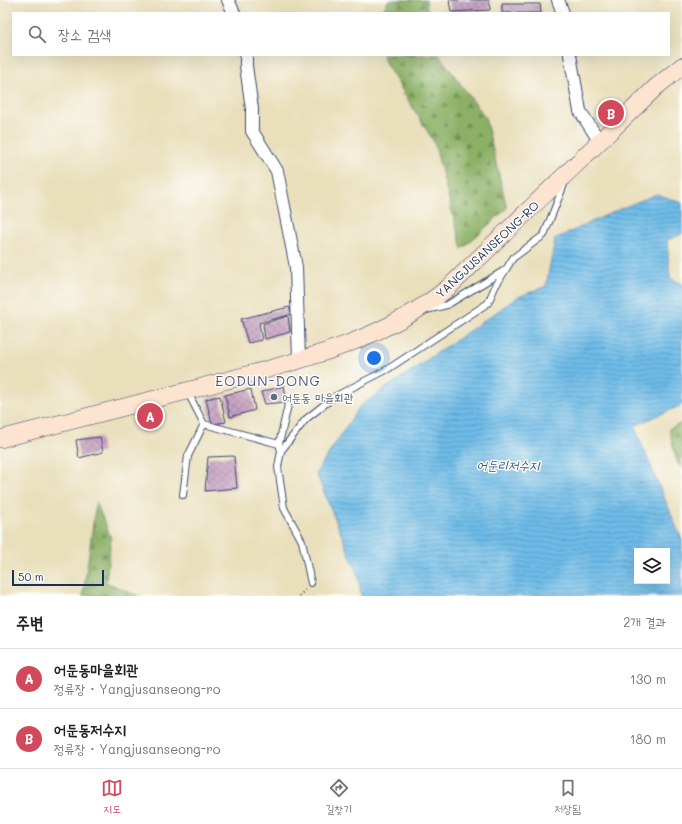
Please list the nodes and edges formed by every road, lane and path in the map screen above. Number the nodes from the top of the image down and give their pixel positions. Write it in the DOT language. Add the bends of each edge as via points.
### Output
graph roads {
  1 [pos="228,0"];
  2 [pos="558,0"];
  3 [pos="234,12"];
  4 [pos="563,12"];
  5 [pos="246,56"];
  6 [pos="570,56"];
  7 [pos="682,66"];
  8 [pos="600,142"];
  9 [pos="569,172"];
  10 [pos="506,269"];
  11 [pos="411,314"];
  12 [pos="299,360"];
  13 [pos="187,391"];
  14 [pos="288,405"];
  15 [pos="204,424"];
  16 [pos="0,439"];
  17 [pos="279,444"];
  18 [pos="281,451"];
  19 [pos="183,495"];
  20 [pos="311,583"];
  1 -- 3 [label="street"];
  2 -- 4 [label="street"];
  5 -- 12 [label="street" via="252,131 277,171 296,267"];
  6 -- 8 [label="street" via="580,111"];
  7 -- 8 [label="street, YANGJUSANSEONG-RO" via="656,87"];
  8 -- 9 [label="street, YANGJUSANSEONG-RO"];
  9 -- 10 [label="lane" via="544,235 513,258"];
  9 -- 11 [label="street, YANGJUSANSEONG-RO" via="449,287"];
  10 -- 11 [label="lane" via="447,305"];
  10 -- 18 [label="lane" via="488,303 388,369 334,397 306,419"];
  11 -- 12 [label="street, YANGJUSANSEONG-RO" via="372,334"];
  12 -- 13 [label="street, YANGJUSANSEONG-RO"];
  13 -- 15 [label="lane"];
  13 -- 16 [label="street, YANGJUSANSEONG-RO"];
  14 -- 17 [label="lane"];
  15 -- 17 [label="lane"];
  15 -- 19 [label="lane" via="188,456"];
  17 -- 18 [label="lane"];
  18 -- 20 [label="lane" via="278,467 284,508 302,541"];
}
